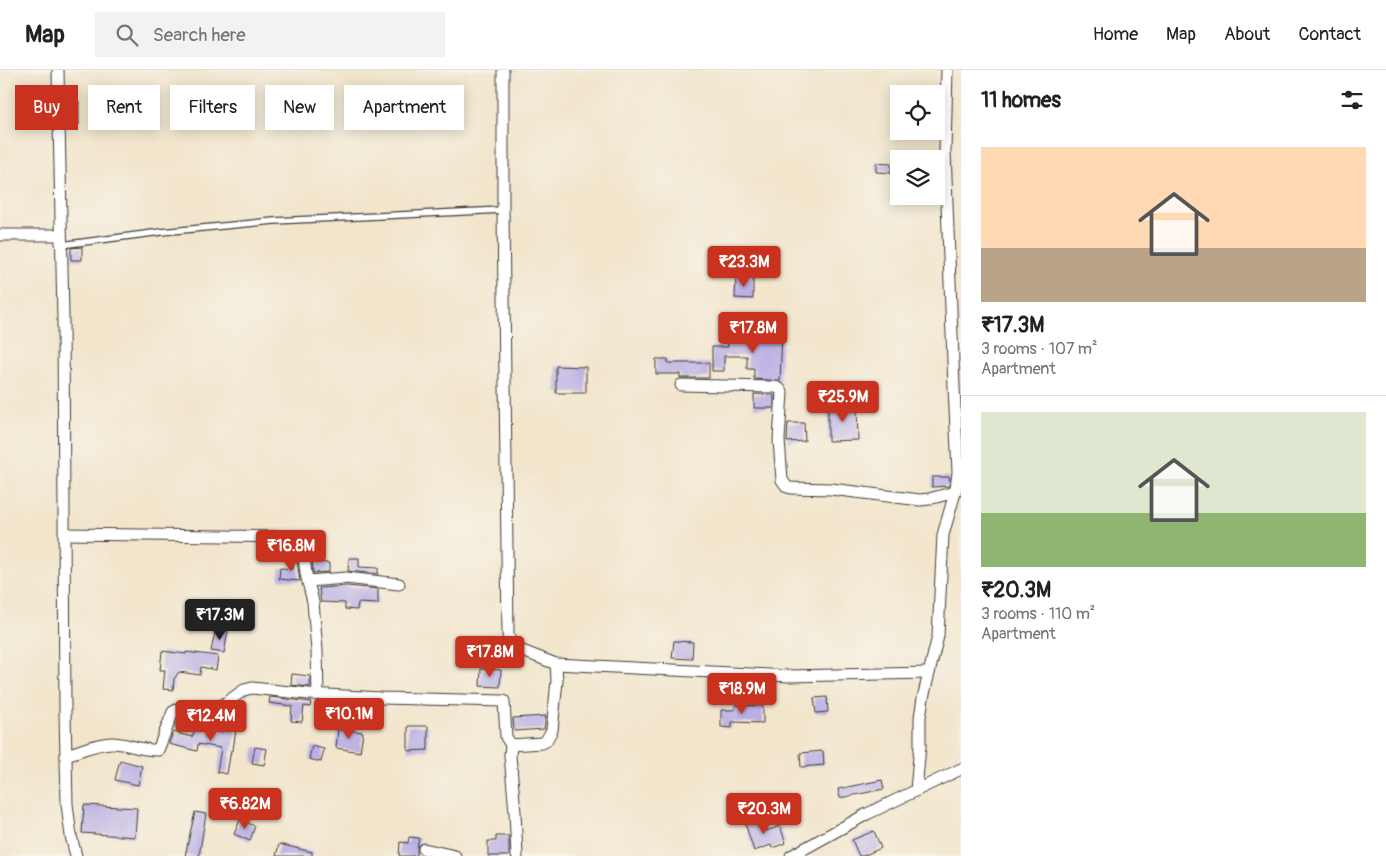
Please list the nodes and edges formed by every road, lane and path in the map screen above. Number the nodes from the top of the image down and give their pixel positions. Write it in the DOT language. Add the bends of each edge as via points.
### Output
graph roads {
  1 [pos="58,70"];
  2 [pos="503,70"];
  3 [pos="947,70"];
  4 [pos="503,210"];
  5 [pos="0,235"];
  6 [pos="58,238"];
  7 [pos="680,385"];
  8 [pos="955,492"];
  9 [pos="64,534"];
  10 [pos="308,581"];
  11 [pos="399,584"];
  12 [pos="556,664"];
  13 [pos="929,673"];
  14 [pos="318,694"];
  15 [pos="511,745"];
  16 [pos="66,755"];
  17 [pos="961,769"];
  18 [pos="916,790"];
  19 [pos="424,849"];
  20 [pos="76,856"];
  21 [pos="455,856"];
  22 [pos="516,856"];
  23 [pos="791,856"];
  1 -- 6 [label="street"];
  2 -- 4 [label="street"];
  3 -- 8 [label="street" via="945,151 958,472"];
  4 -- 6 [label="lane" via="274,221"];
  4 -- 12 [label="street" via="508,635 515,648"];
  5 -- 6 [label="street"];
  6 -- 9 [label="street"];
  7 -- 8 [label="street" via="781,389 779,440 782,480 787,487 844,490 920,500"];
  8 -- 13 [label="street" via="943,535 938,636"];
  9 -- 10 [label="street" via="295,537 303,547"];
  9 -- 16 [label="street"];
  10 -- 11 [label="street" via="346,578"];
  10 -- 14 [label="street" via="314,612"];
  12 -- 13 [label="street" via="788,676"];
  12 -- 15 [label="street" via="552,730 546,741"];
  13 -- 18 [label="street" via="920,717"];
  14 -- 15 [label="street" via="504,701 506,737"];
  14 -- 16 [label="street" via="248,688 217,709 180,708 172,712 158,750 114,743"];
  15 -- 22 [label="street"];
  16 -- 20 [label="street" via="69,820"];
  17 -- 18 [label="street"];
  18 -- 23 [label="street"];
  19 -- 21 [label="street"];
}
